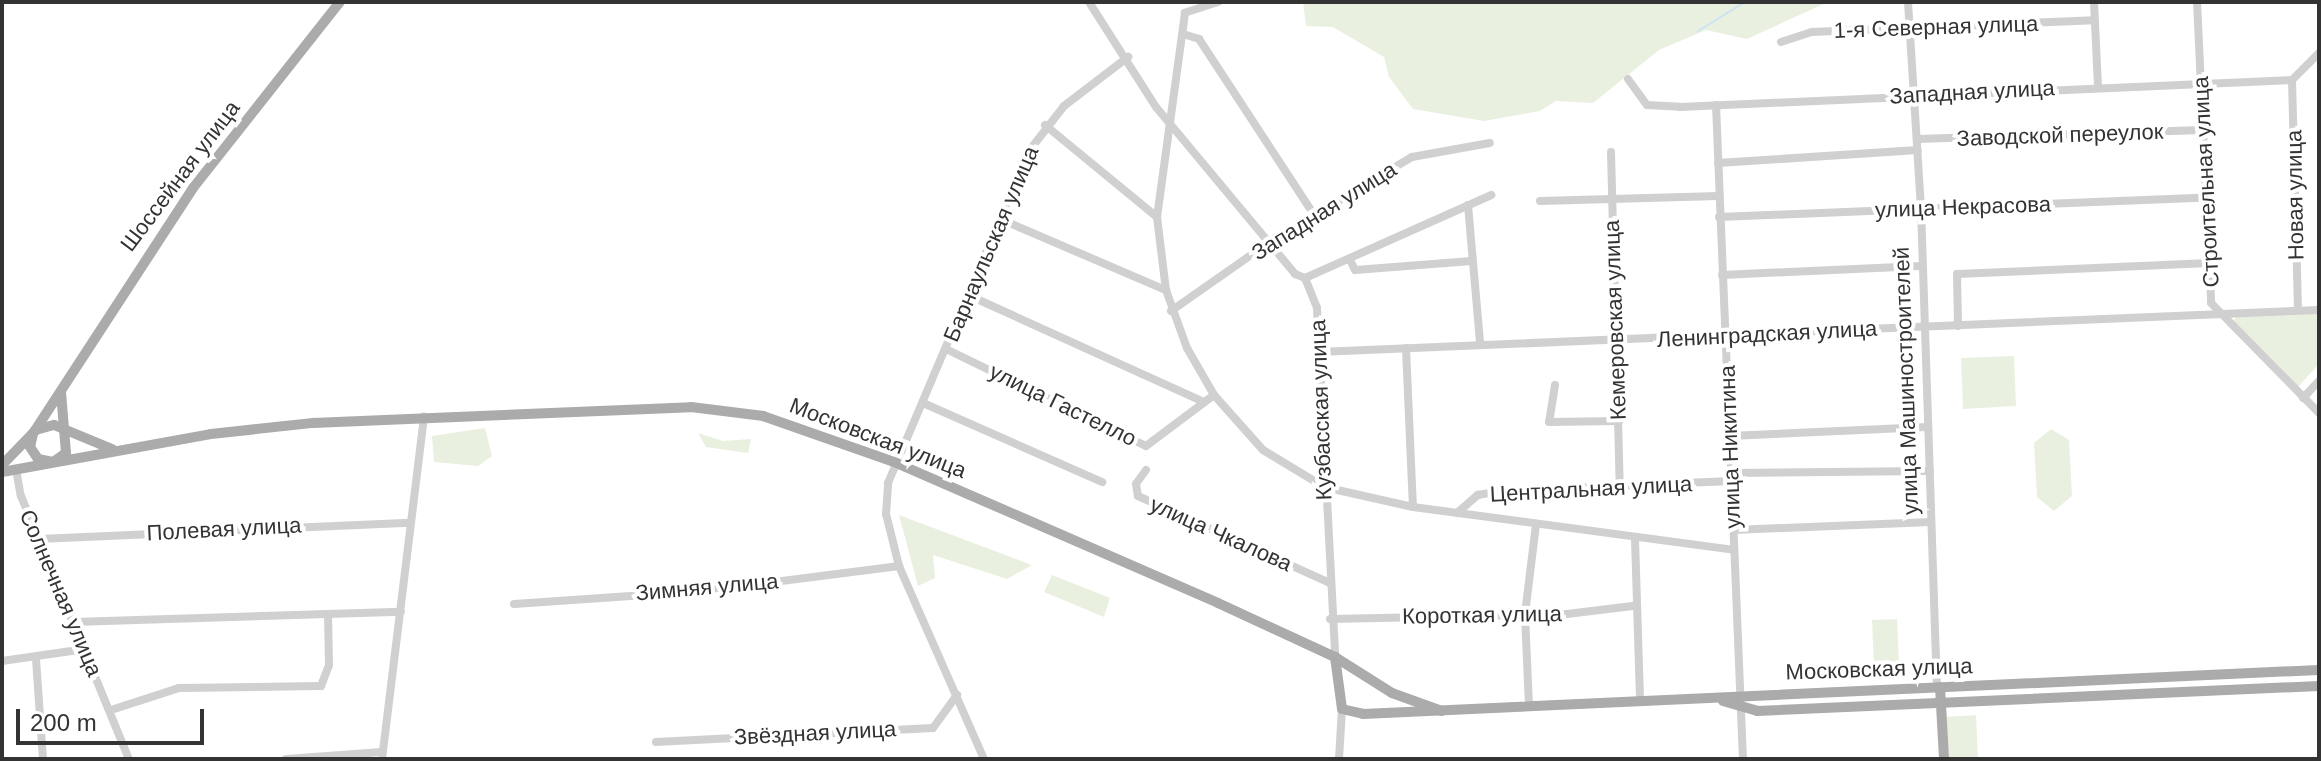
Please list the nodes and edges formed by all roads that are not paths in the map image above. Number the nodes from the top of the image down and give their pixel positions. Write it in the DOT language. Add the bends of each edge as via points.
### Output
graph roads {
  1 [pos="340,2"];
  2 [pos="1089,2"];
  3 [pos="1218,2"];
  4 [pos="1908,2"];
  5 [pos="2094,2"];
  6 [pos="2197,2"];
  7 [pos="2094,20"];
  8 [pos="1911,27"];
  9 [pos="1183,34"];
  10 [pos="1781,42"];
  11 [pos="2319,53"];
  12 [pos="1128,57"];
  13 [pos="1628,79"];
  14 [pos="2292,80"];
  15 [pos="2201,84"];
  16 [pos="2098,87"];
  17 [pos="1915,95"];
  18 [pos="1716,105"];
  19 [pos="1170,118"];
  20 [pos="1045,125"];
  21 [pos="2203,130"];
  22 [pos="1917,139"];
  23 [pos="1490,143"];
  24 [pos="1918,150"];
  25 [pos="1611,152"];
  26 [pos="1718,163"];
  27 [pos="1491,195"];
  28 [pos="1719,196"];
  29 [pos="2207,197"];
  30 [pos="1540,201"];
  31 [pos="1610,202"];
  32 [pos="1468,205"];
  33 [pos="1921,208"];
  34 [pos="1314,215"];
  35 [pos="1157,217"];
  36 [pos="1719,217"];
  37 [pos="1000,219"];
  38 [pos="1271,241"];
  39 [pos="1472,261"];
  40 [pos="1351,262"];
  41 [pos="2209,263"];
  42 [pos="1921,266"];
  43 [pos="1722,275"];
  44 [pos="1305,278"];
  45 [pos="1166,290"];
  46 [pos="968,295"];
  47 [pos="2298,310"];
  48 [pos="2319,310"];
  49 [pos="1171,311"];
  50 [pos="2214,313"];
  51 [pos="1958,326"];
  52 [pos="1924,328"];
  53 [pos="1725,335"];
  54 [pos="1615,341"];
  55 [pos="1480,343"];
  56 [pos="1406,348"];
  57 [pos="946,349"];
  58 [pos="1319,352"];
  59 [pos="2319,381"];
  60 [pos="64,382"];
  61 [pos="1555,385"];
  62 [pos="1214,395"];
  63 [pos="2303,398"];
  64 [pos="1202,401"];
  65 [pos="923,403"];
  66 [pos="2319,413"];
  67 [pos="424,417"];
  68 [pos="1619,421"];
  69 [pos="1927,427"];
  70 [pos="64,431"];
  71 [pos="34,432"];
  72 [pos="1729,436"];
  73 [pos="134,448"];
  74 [pos="53,462"];
  75 [pos="894,462"];
  76 [pos="2,465"];
  77 [pos="16,469"];
  78 [pos="1146,470"];
  79 [pos="1930,471"];
  80 [pos="2,472"];
  81 [pos="1731,477"];
  82 [pos="1102,482"];
  83 [pos="1324,487"];
  84 [pos="1620,488"];
  85 [pos="1413,507"];
  86 [pos="1457,513"];
  87 [pos="1931,522"];
  88 [pos="410,523"];
  89 [pos="1536,525"];
  90 [pos="1733,530"];
  91 [pos="39,539"];
  92 [pos="1635,539"];
  93 [pos="1734,550"];
  94 [pos="899,566"];
  95 [pos="1330,583"];
  96 [pos="514,604"];
  97 [pos="1633,606"];
  98 [pos="401,612"];
  99 [pos="1525,614"];
  100 [pos="328,615"];
  101 [pos="1330,619"];
  102 [pos="74,622"];
  103 [pos="85,649"];
  104 [pos="1335,657"];
  105 [pos="36,659"];
  106 [pos="2,661"];
  107 [pos="1353,668"];
  108 [pos="2319,670"];
  109 [pos="2247,673"];
  110 [pos="1335,678"];
  111 [pos="2319,686"];
  112 [pos="1939,687"];
  113 [pos="2248,689"];
  114 [pos="1392,693"];
  115 [pos="1742,694"];
  116 [pos="957,695"];
  117 [pos="1721,700"];
  118 [pos="1640,702"];
  119 [pos="1939,703"];
  120 [pos="1529,706"];
  121 [pos="1342,709"];
  122 [pos="111,710"];
  123 [pos="1442,711"];
  124 [pos="1742,711"];
  125 [pos="1392,714"];
  126 [pos="656,742"];
  127 [pos="382,755"];
  128 [pos="43,759"];
  129 [pos="129,759"];
  130 [pos="286,759"];
  131 [pos="984,759"];
  132 [pos="1339,759"];
  133 [pos="1743,759"];
  134 [pos="1941,759"];
  1 -- 60 [label="main road, Шоссейная улица" via="193,188"];
  2 -- 12 [label="street, Кузбасская улица"];
  3 -- 9 [label="street, Центральная улица" via="1185,13"];
  4 -- 8 [label="street, улица Машиностроителей"];
  5 -- 7 [label="street"];
  6 -- 15 [label="street, Строительная улица"];
  7 -- 8 [label="street, 1-я Северная улица"];
  7 -- 16 [label="street"];
  8 -- 10 [label="street, 1-я Северная улица" via="1812,32"];
  8 -- 17 [label="street, улица Машиностроителей"];
  9 -- 19 [label="street, Центральная улица"];
  9 -- 34 [label="street" via="1199,39"];
  11 -- 14 [label="street"];
  12 -- 19 [label="street, Кузбасская улица" via="1156,107"];
  12 -- 20 [label="street, Барнаульская улица"];
  13 -- 18 [label="street, Западная улица" via="1647,105"];
  14 -- 15 [label="street, Западная улица"];
  14 -- 47 [label="street, Новая улица"];
  15 -- 16 [label="street, Западная улица"];
  15 -- 21 [label="street, Строительная улица"];
  16 -- 17 [label="street, Западная улица"];
  17 -- 18 [label="street, Западная улица"];
  17 -- 22 [label="street, улица Машиностроителей"];
  18 -- 26 [label="street, улица Никитина"];
  19 -- 35 [label="street, Центральная улица"];
  19 -- 38 [label="street, Кузбасская улица"];
  20 -- 35 [label="street"];
  20 -- 37 [label="street, Барнаульская улица"];
  21 -- 22 [label="street, Заводской переулок"];
  21 -- 29 [label="street, Строительная улица"];
  22 -- 24 [label="street, улица Машиностроителей"];
  23 -- 34 [label="street, Западная улица" via="1412,157"];
  24 -- 26 [label="street"];
  24 -- 33 [label="street, улица Машиностроителей"];
  25 -- 31 [label="street, Кемеровская улица"];
  26 -- 28 [label="street, улица Никитина"];
  27 -- 32 [label="street"];
  28 -- 31 [label="street"];
  28 -- 36 [label="street, улица Никитина"];
  29 -- 33 [label="street, улица Некрасова"];
  29 -- 41 [label="street, Строительная улица"];
  30 -- 31 [label="street"];
  31 -- 54 [label="street, Кемеровская улица"];
  32 -- 39 [label="street"];
  32 -- 40 [label="street"];
  33 -- 36 [label="street, улица Некрасова"];
  33 -- 42 [label="street, улица Машиностроителей"];
  34 -- 38 [label="street, Западная улица"];
  35 -- 45 [label="street, Центральная улица"];
  36 -- 43 [label="street, улица Никитина"];
  37 -- 45 [label="street"];
  37 -- 46 [label="street, Барнаульская улица"];
  38 -- 44 [label="street, Кузбасская улица"];
  38 -- 49 [label="street, Западная улица"];
  39 -- 40 [label="street" via="1355,270"];
  39 -- 55 [label="street"];
  40 -- 44 [label="street"];
  41 -- 50 [label="street, Строительная улица"];
  41 -- 51 [label="street" via="1957,274"];
  42 -- 43 [label="street"];
  42 -- 52 [label="street, улица Машиностроителей"];
  43 -- 53 [label="street, улица Никитина"];
  44 -- 58 [label="street, Кузбасская улица" via="1317,308"];
  45 -- 49 [label="street, Центральная улица"];
  46 -- 57 [label="street, Барнаульская улица"];
  46 -- 64 [label="street"];
  47 -- 48 [label="street, Ленинградская улица"];
  47 -- 50 [label="street, Ленинградская улица"];
  49 -- 62 [label="street, Центральная улица"];
  50 -- 51 [label="street, Ленинградская улица"];
  50 -- 63 [label="street, Строительная улица"];
  51 -- 52 [label="street, Ленинградская улица"];
  52 -- 53 [label="street, Ленинградская улица"];
  52 -- 69 [label="street, улица Машиностроителей"];
  53 -- 54 [label="street, Ленинградская улица"];
  53 -- 72 [label="street, улица Никитина"];
  54 -- 55 [label="street, Ленинградская улица"];
  54 -- 68 [label="street, Кемеровская улица"];
  55 -- 56 [label="street, Ленинградская улица"];
  56 -- 58 [label="street, Ленинградская улица"];
  56 -- 85 [label="street"];
  57 -- 64 [label="street, улица Гастелло" via="1146,446"];
  57 -- 65 [label="street, Барнаульская улица"];
  58 -- 83 [label="street, Кузбасская улица"];
  59 -- 63 [label="street"];
  60 -- 70 [label="main road" via="59,410"];
  60 -- 71 [label="main road, Шоссейная улица"];
  61 -- 68 [label="street" via="1549,422"];
  62 -- 64 [label="street, улица Гастелло"];
  62 -- 83 [label="street, Центральная улица" via="1263,450"];
  63 -- 66 [label="street, Строительная улица"];
  65 -- 75 [label="street, Барнаульская улица"];
  65 -- 82 [label="street"];
  67 -- 73 [label="main road, Московская улица" via="262,427"];
  67 -- 75 [label="main road, Московская улица" via="715,409 810,428"];
  67 -- 88 [label="street"];
  68 -- 84 [label="street, Кемеровская улица"];
  69 -- 72 [label="street"];
  69 -- 79 [label="street, улица Машиностроителей"];
  70 -- 71 [label="main road, Московская улица" via="50,424"];
  70 -- 73 [label="main road, Московская улица" via="102,447"];
  70 -- 74 [label="main road" via="68,449"];
  71 -- 74 [label="main road" via="32,451"];
  71 -- 76 [label="main road, Шоссейная улица"];
  72 -- 81 [label="street, улица Никитина"];
  73 -- 74 [label="main road, Московская улица"];
  74 -- 77 [label="main road, Московская улица"];
  75 -- 94 [label="street, Барнаульская улица" via="886,514"];
  75 -- 104 [label="main road, Московская улица"];
  77 -- 80 [label="main road, Московская улица"];
  77 -- 91 [label="street, Солнечная улица"];
  78 -- 95 [label="street, улица Чкалова" via="1136,484 1138,496"];
  79 -- 81 [label="street, Центральная улица"];
  79 -- 87 [label="street, улица Машиностроителей"];
  81 -- 84 [label="street, Центральная улица"];
  81 -- 90 [label="street, улица Никитина"];
  83 -- 85 [label="street, Центральная улица"];
  83 -- 95 [label="street, Кузбасская улица"];
  84 -- 86 [label="street, Центральная улица" via="1500,491 1478,495"];
  85 -- 86 [label="street, Центральная улица"];
  86 -- 89 [label="street, Центральная улица"];
  87 -- 90 [label="street"];
  87 -- 112 [label="street, улица Машиностроителей"];
  88 -- 91 [label="street, Полевая улица"];
  88 -- 98 [label="street"];
  89 -- 92 [label="street, Центральная улица"];
  89 -- 99 [label="street"];
  90 -- 93 [label="street, улица Никитина"];
  91 -- 102 [label="street, Солнечная улица"];
  92 -- 93 [label="street, Центральная улица"];
  92 -- 97 [label="street"];
  93 -- 115 [label="street, улица Никитина"];
  94 -- 96 [label="street, Зимняя улица" via="704,591"];
  94 -- 116 [label="street, Барнаульская улица"];
  95 -- 101 [label="street, Кузбасская улица"];
  97 -- 99 [label="street, Короткая улица"];
  97 -- 118 [label="street"];
  98 -- 100 [label="street"];
  98 -- 127 [label="street"];
  99 -- 101 [label="street, Короткая улица"];
  99 -- 120 [label="street"];
  100 -- 102 [label="street"];
  100 -- 122 [label="street" via="329,665 321,686 179,688"];
  101 -- 104 [label="street, Кузбасская улица"];
  102 -- 103 [label="street, Солнечная улица"];
  103 -- 105 [label="street"];
  103 -- 122 [label="street, Солнечная улица"];
  104 -- 107 [label="main road, Московская улица"];
  104 -- 110 [label="main road"];
  105 -- 106 [label="street"];
  105 -- 128 [label="street"];
  107 -- 110 [label="main road"];
  107 -- 114 [label="main road, Московская улица"];
  108 -- 109 [label="main road, Московская улица"];
  109 -- 112 [label="main road, Московская улица"];
  109 -- 113 [label="main road"];
  110 -- 121 [label="main road"];
  111 -- 113 [label="main road, Московская улица"];
  112 -- 115 [label="main road, Московская улица"];
  112 -- 119 [label="main road, улица Машиностроителей"];
  113 -- 119 [label="main road, Московская улица"];
  114 -- 123 [label="main road, Московская улица"];
  114 -- 125 [label="main road" via="1398,702"];
  115 -- 117 [label="main road, Московская улица"];
  115 -- 124 [label="street, улица Никитина"];
  116 -- 126 [label="street, Звёздная улица" via="933,728"];
  116 -- 131 [label="street, Барнаульская улица"];
  117 -- 118 [label="main road, Московская улица"];
  117 -- 124 [label="main road, Московская улица"];
  118 -- 120 [label="main road, Московская улица"];
  119 -- 124 [label="main road, Московская улица"];
  119 -- 134 [label="main road, улица Машиностроителей"];
  120 -- 123 [label="main road, Московская улица"];
  121 -- 125 [label="main road, Московская улица"];
  121 -- 132 [label="street"];
  122 -- 129 [label="street, Солнечная улица"];
  123 -- 125 [label="main road, Московская улица"];
  124 -- 133 [label="street"];
  127 -- 130 [label="street"];
}
